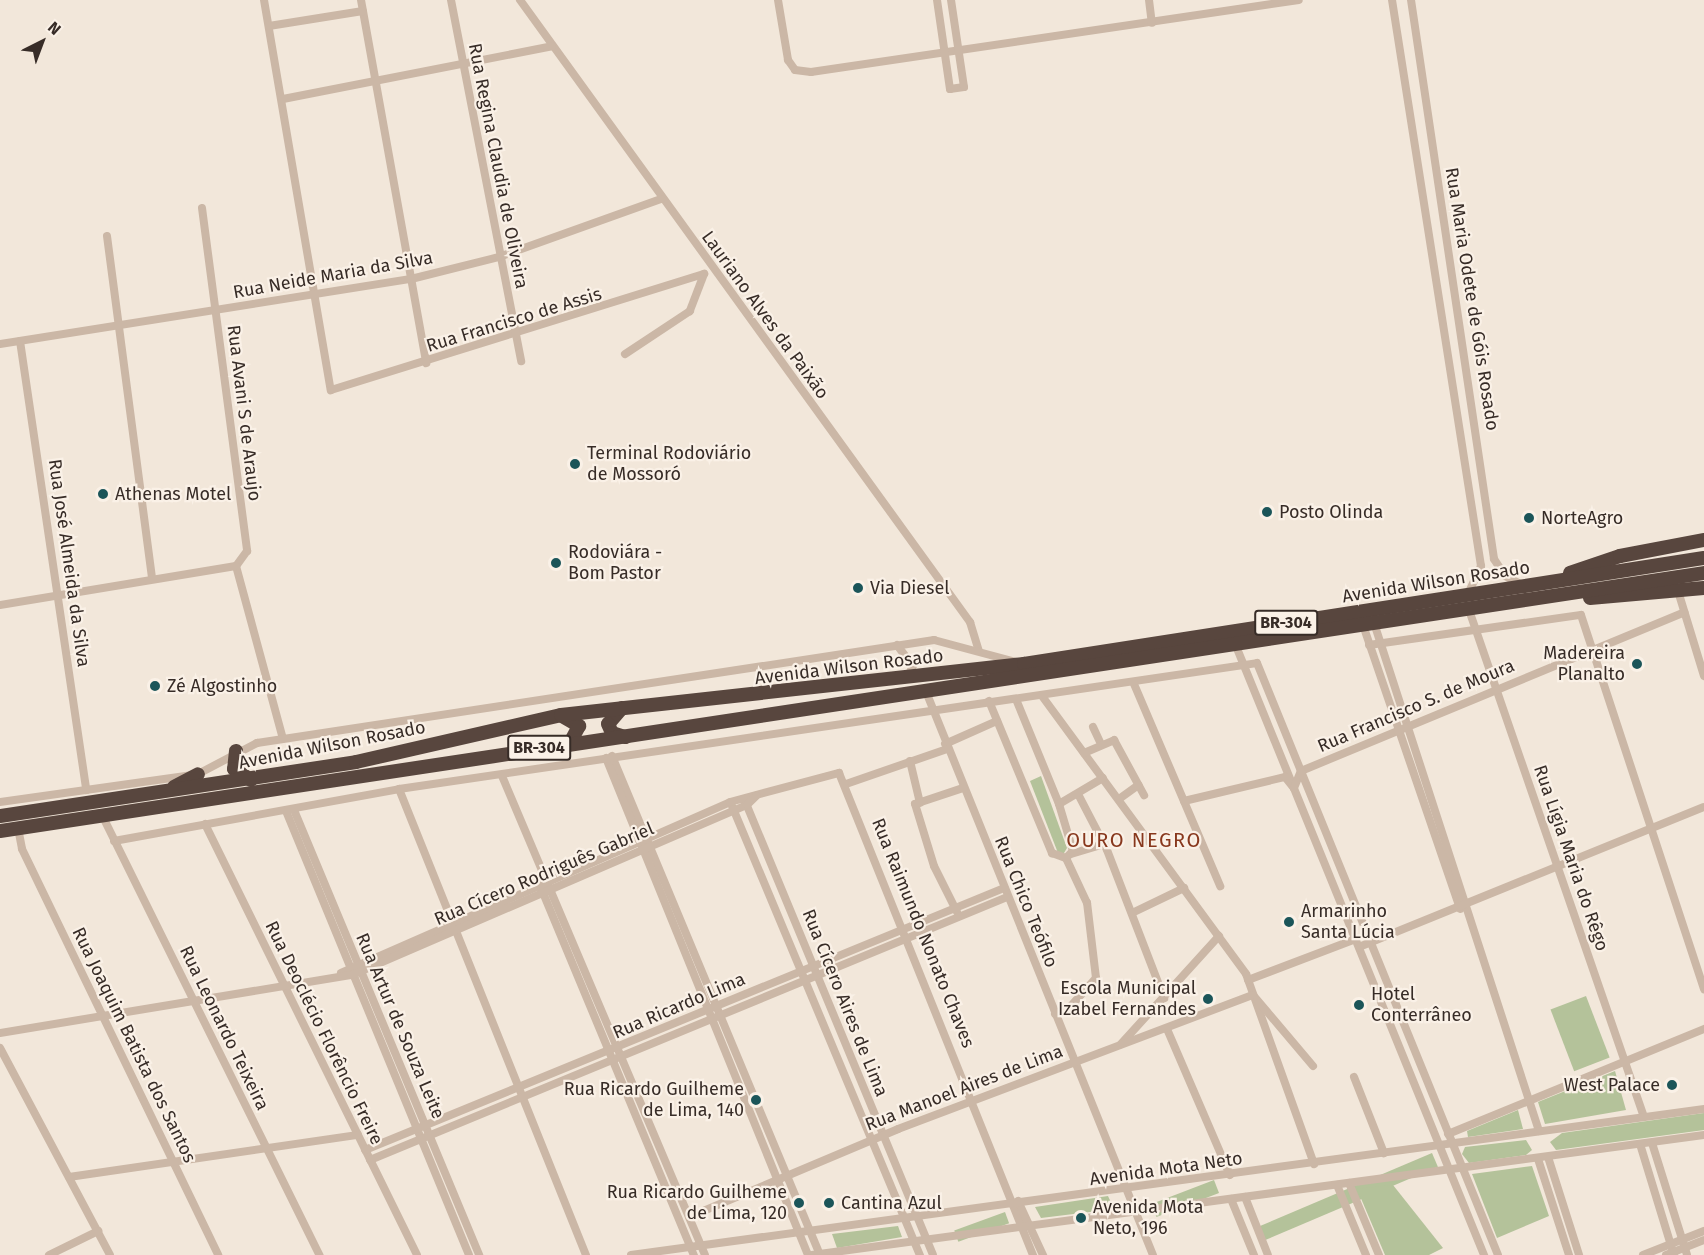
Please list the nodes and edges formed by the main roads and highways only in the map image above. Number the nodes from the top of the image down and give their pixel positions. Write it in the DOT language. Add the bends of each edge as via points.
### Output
graph roads {
  1 [pos="1704,540"];
  2 [pos="1704,558"];
  3 [pos="1704,573"];
  4 [pos="1704,588"];
  5 [pos="1549,590"];
  6 [pos="622,708"];
  7 [pos="561,715"];
  8 [pos="627,738"];
  9 [pos="568,745"];
  10 [pos="236,751"];
  11 [pos="198,774"];
  12 [pos="251,780"];
  13 [pos="165,792"];
  14 [pos="0,816"];
  15 [pos="0,831"];
  1 -- 5 [label="highway" via="1620,556"];
  2 -- 5 [label="highway, Avenida Wilson Rosado / BR-304" via="1596,574"];
  3 -- 5 [label="highway, Avenida Wilson Rosado / BR-304" via="1599,590"];
  4 -- 5 [label="highway" via="1635,597"];
  5 -- 6 [label="highway, Avenida Wilson Rosado / BR-304" via="1527,586 1024,664"];
  5 -- 8 [label="highway, Avenida Wilson Rosado / BR-304" via="1469,610 1369,627"];
  6 -- 7 [label="highway, Avenida Wilson Rosado / BR-304"];
  6 -- 8 [label="highway" via="608,729"];
  7 -- 9 [label="highway" via="579,726"];
  7 -- 12 [label="highway, Avenida Wilson Rosado / BR-304" via="356,762"];
  8 -- 9 [label="highway, Avenida Wilson Rosado / BR-304"];
  9 -- 15 [label="highway, Avenida Wilson Rosado / BR-304"];
  10 -- 12 [label="highway" via="234,769"];
  11 -- 13 [label="highway"];
  12 -- 13 [label="highway, Avenida Wilson Rosado / BR-304"];
  13 -- 14 [label="highway, Avenida Wilson Rosado / BR-304"];
}
